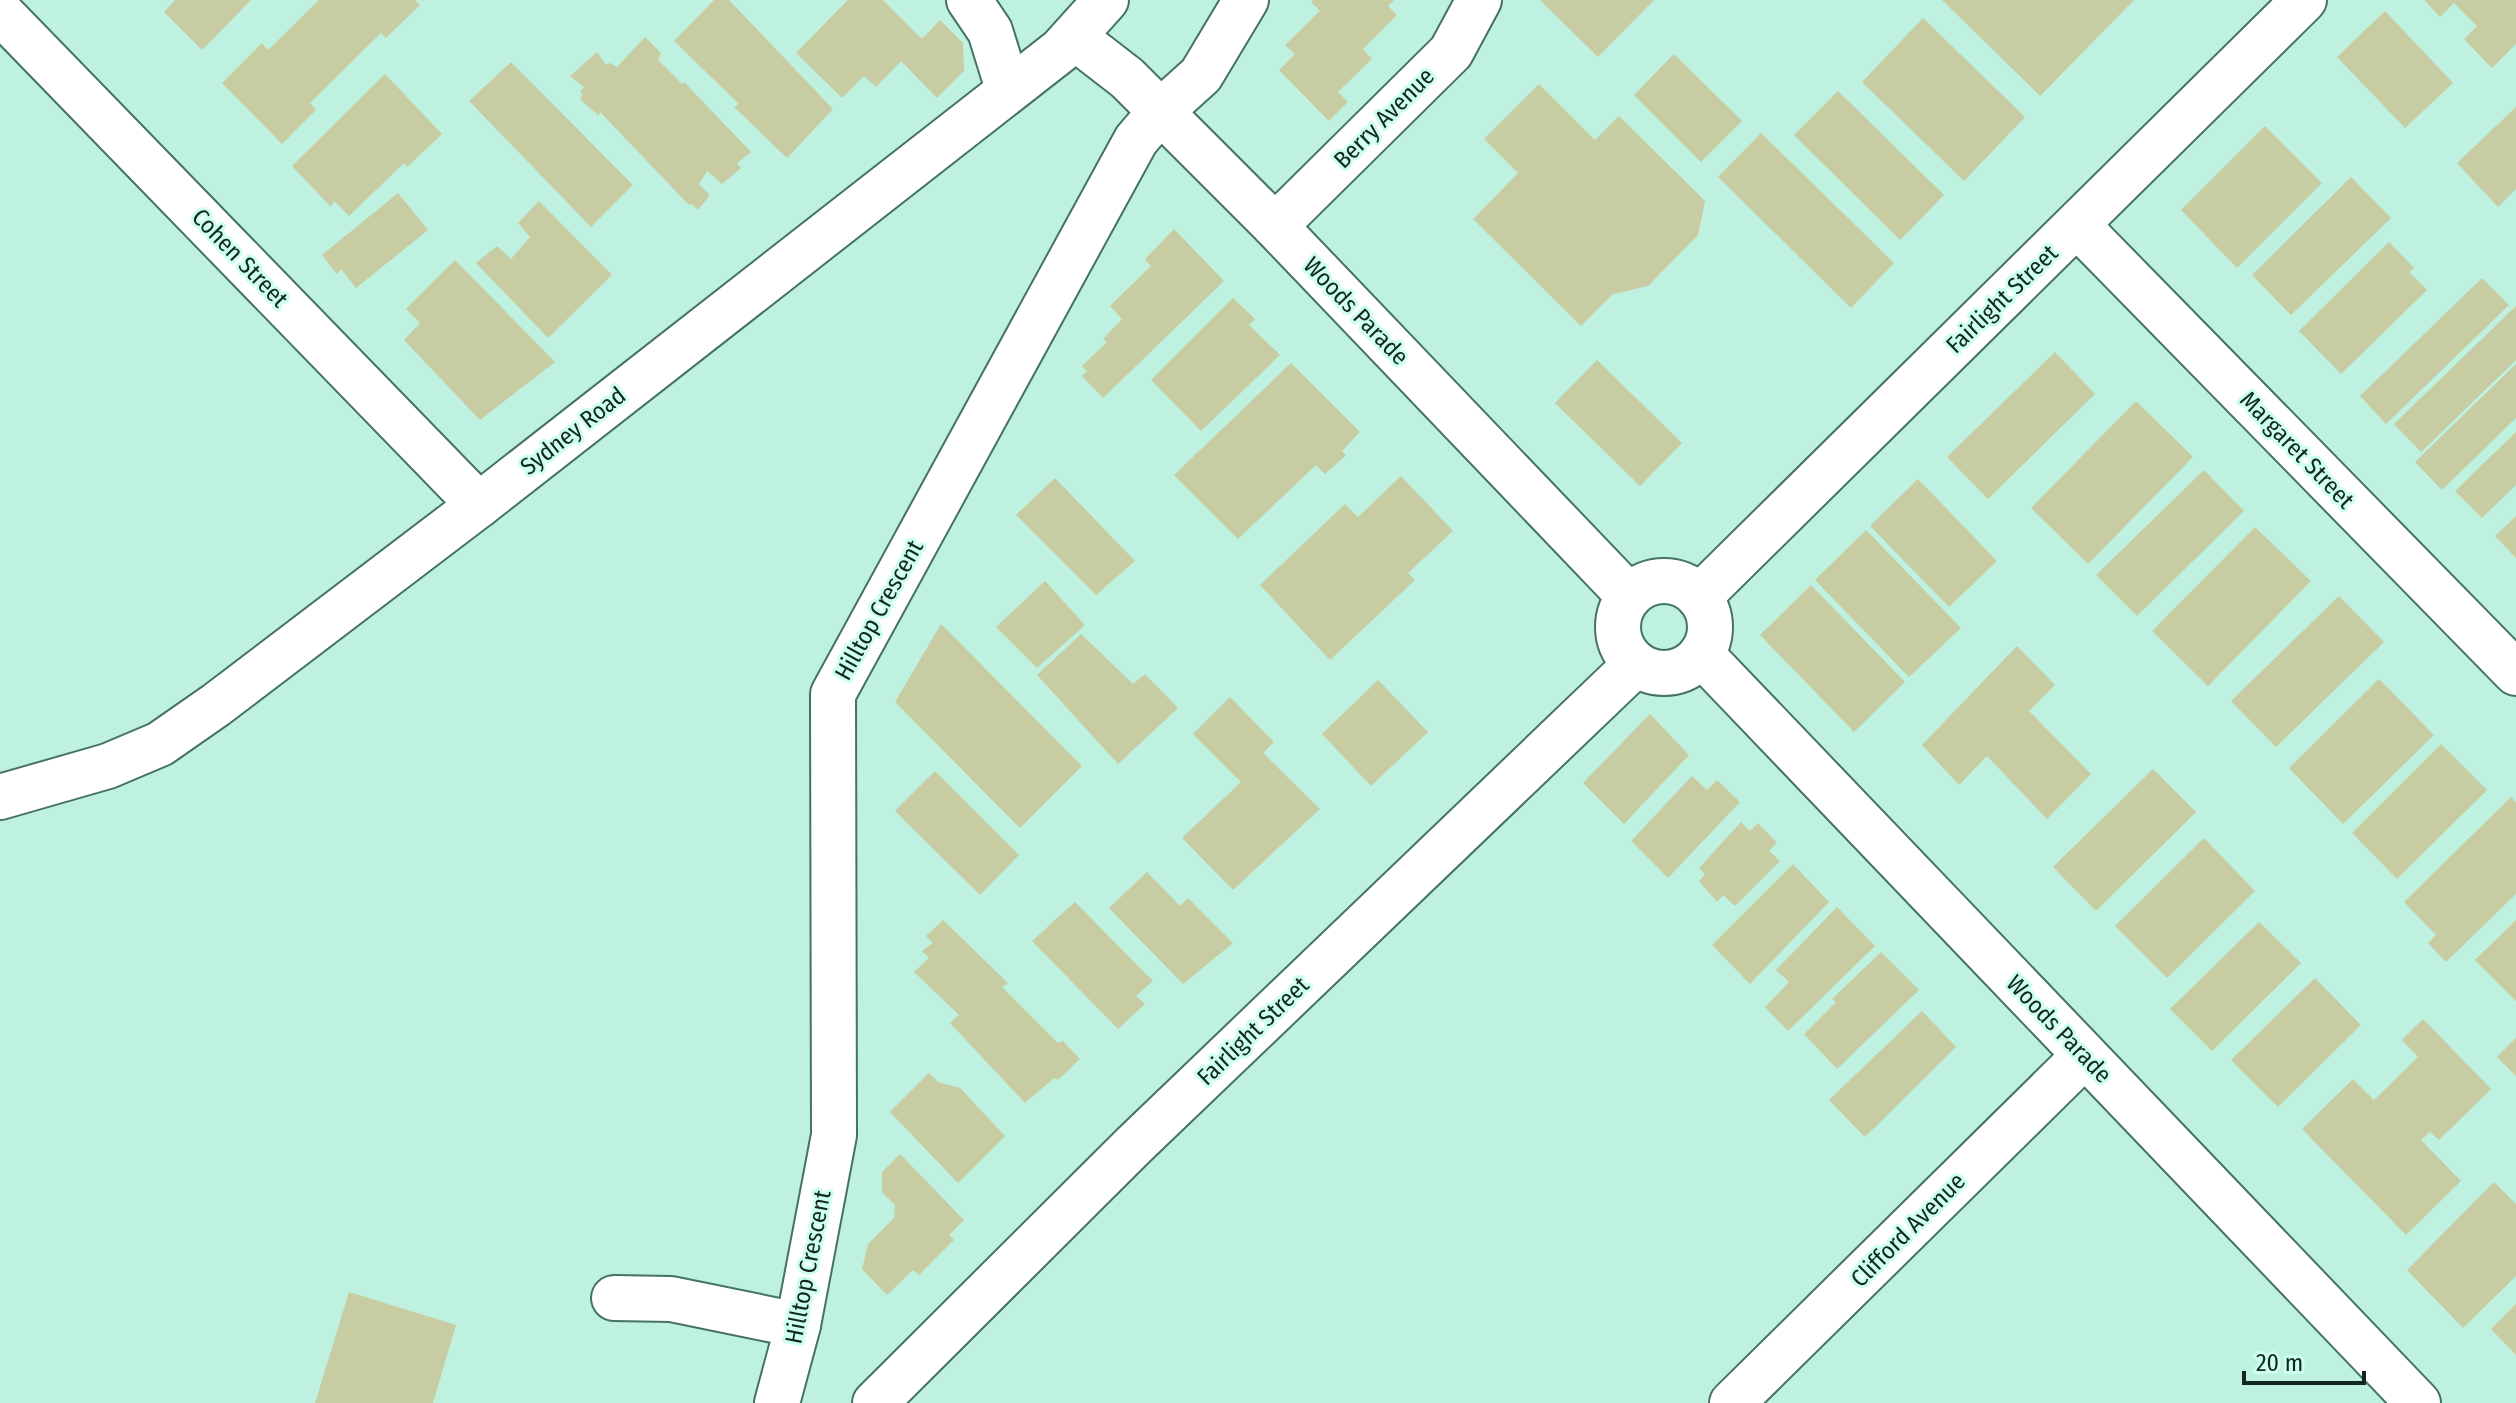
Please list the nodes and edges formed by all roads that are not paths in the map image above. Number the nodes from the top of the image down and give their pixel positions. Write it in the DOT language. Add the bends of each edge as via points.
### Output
graph roads {
  1 [pos="969,0"];
  2 [pos="1106,0"];
  3 [pos="1246,0"];
  4 [pos="1479,0"];
  5 [pos="2304,0"];
  6 [pos="0,12"];
  7 [pos="1074,37"];
  8 [pos="1008,89"];
  9 [pos="1160,112"];
  10 [pos="1275,226"];
  11 [pos="2078,226"];
  12 [pos="479,505"];
  13 [pos="1629,596"];
  14 [pos="1699,597"];
  15 [pos="1701,654"];
  16 [pos="1636,664"];
  17 [pos="2516,673"];
  18 [pos="0,797"];
  19 [pos="2084,1056"];
  20 [pos="614,1298"];
  21 [pos="798,1325"];
  22 [pos="777,1403"];
  23 [pos="875,1403"];
  24 [pos="1732,1403"];
  25 [pos="2418,1403"];
  1 -- 8 [label="street" via="990,31"];
  2 -- 7 [label="street, Sydney Road"];
  3 -- 9 [label="street, Hilltop Crescent" via="1201,75"];
  4 -- 10 [label="street, Berry Avenue" via="1451,52"];
  5 -- 11 [label="street, Fairlight Street"];
  6 -- 12 [label="street, Cohen Street"];
  7 -- 8 [label="street, Sydney Road"];
  7 -- 9 [label="street, Woods Parade" via="1115,66"];
  8 -- 12 [label="street, Sydney Road"];
  9 -- 10 [label="street, Woods Parade"];
  9 -- 21 [label="street, Hilltop Crescent" via="1136,140 833,694 834,1135"];
  10 -- 13 [label="street, Woods Parade"];
  11 -- 14 [label="street, Fairlight Street"];
  11 -- 17 [label="street, Margaret Street"];
  12 -- 18 [label="street, Sydney Road" via="160,744 108,766"];
  13 -- 14 [label="street" via="1656,581 1672,581"];
  13 -- 16 [label="street" via="1617,626 1626,653"];
  14 -- 15 [label="street" via="1710,626"];
  15 -- 16 [label="street" via="1690,664 1663,673"];
  15 -- 19 [label="street, Woods Parade"];
  16 -- 23 [label="street, Fairlight Street" via="1134,1145"];
  19 -- 24 [label="street, Clifford Avenue"];
  19 -- 25 [label="street, Woods Parade"];
  20 -- 21 [label="street" via="671,1299"];
  21 -- 22 [label="street, Hilltop Crescent"];
}
